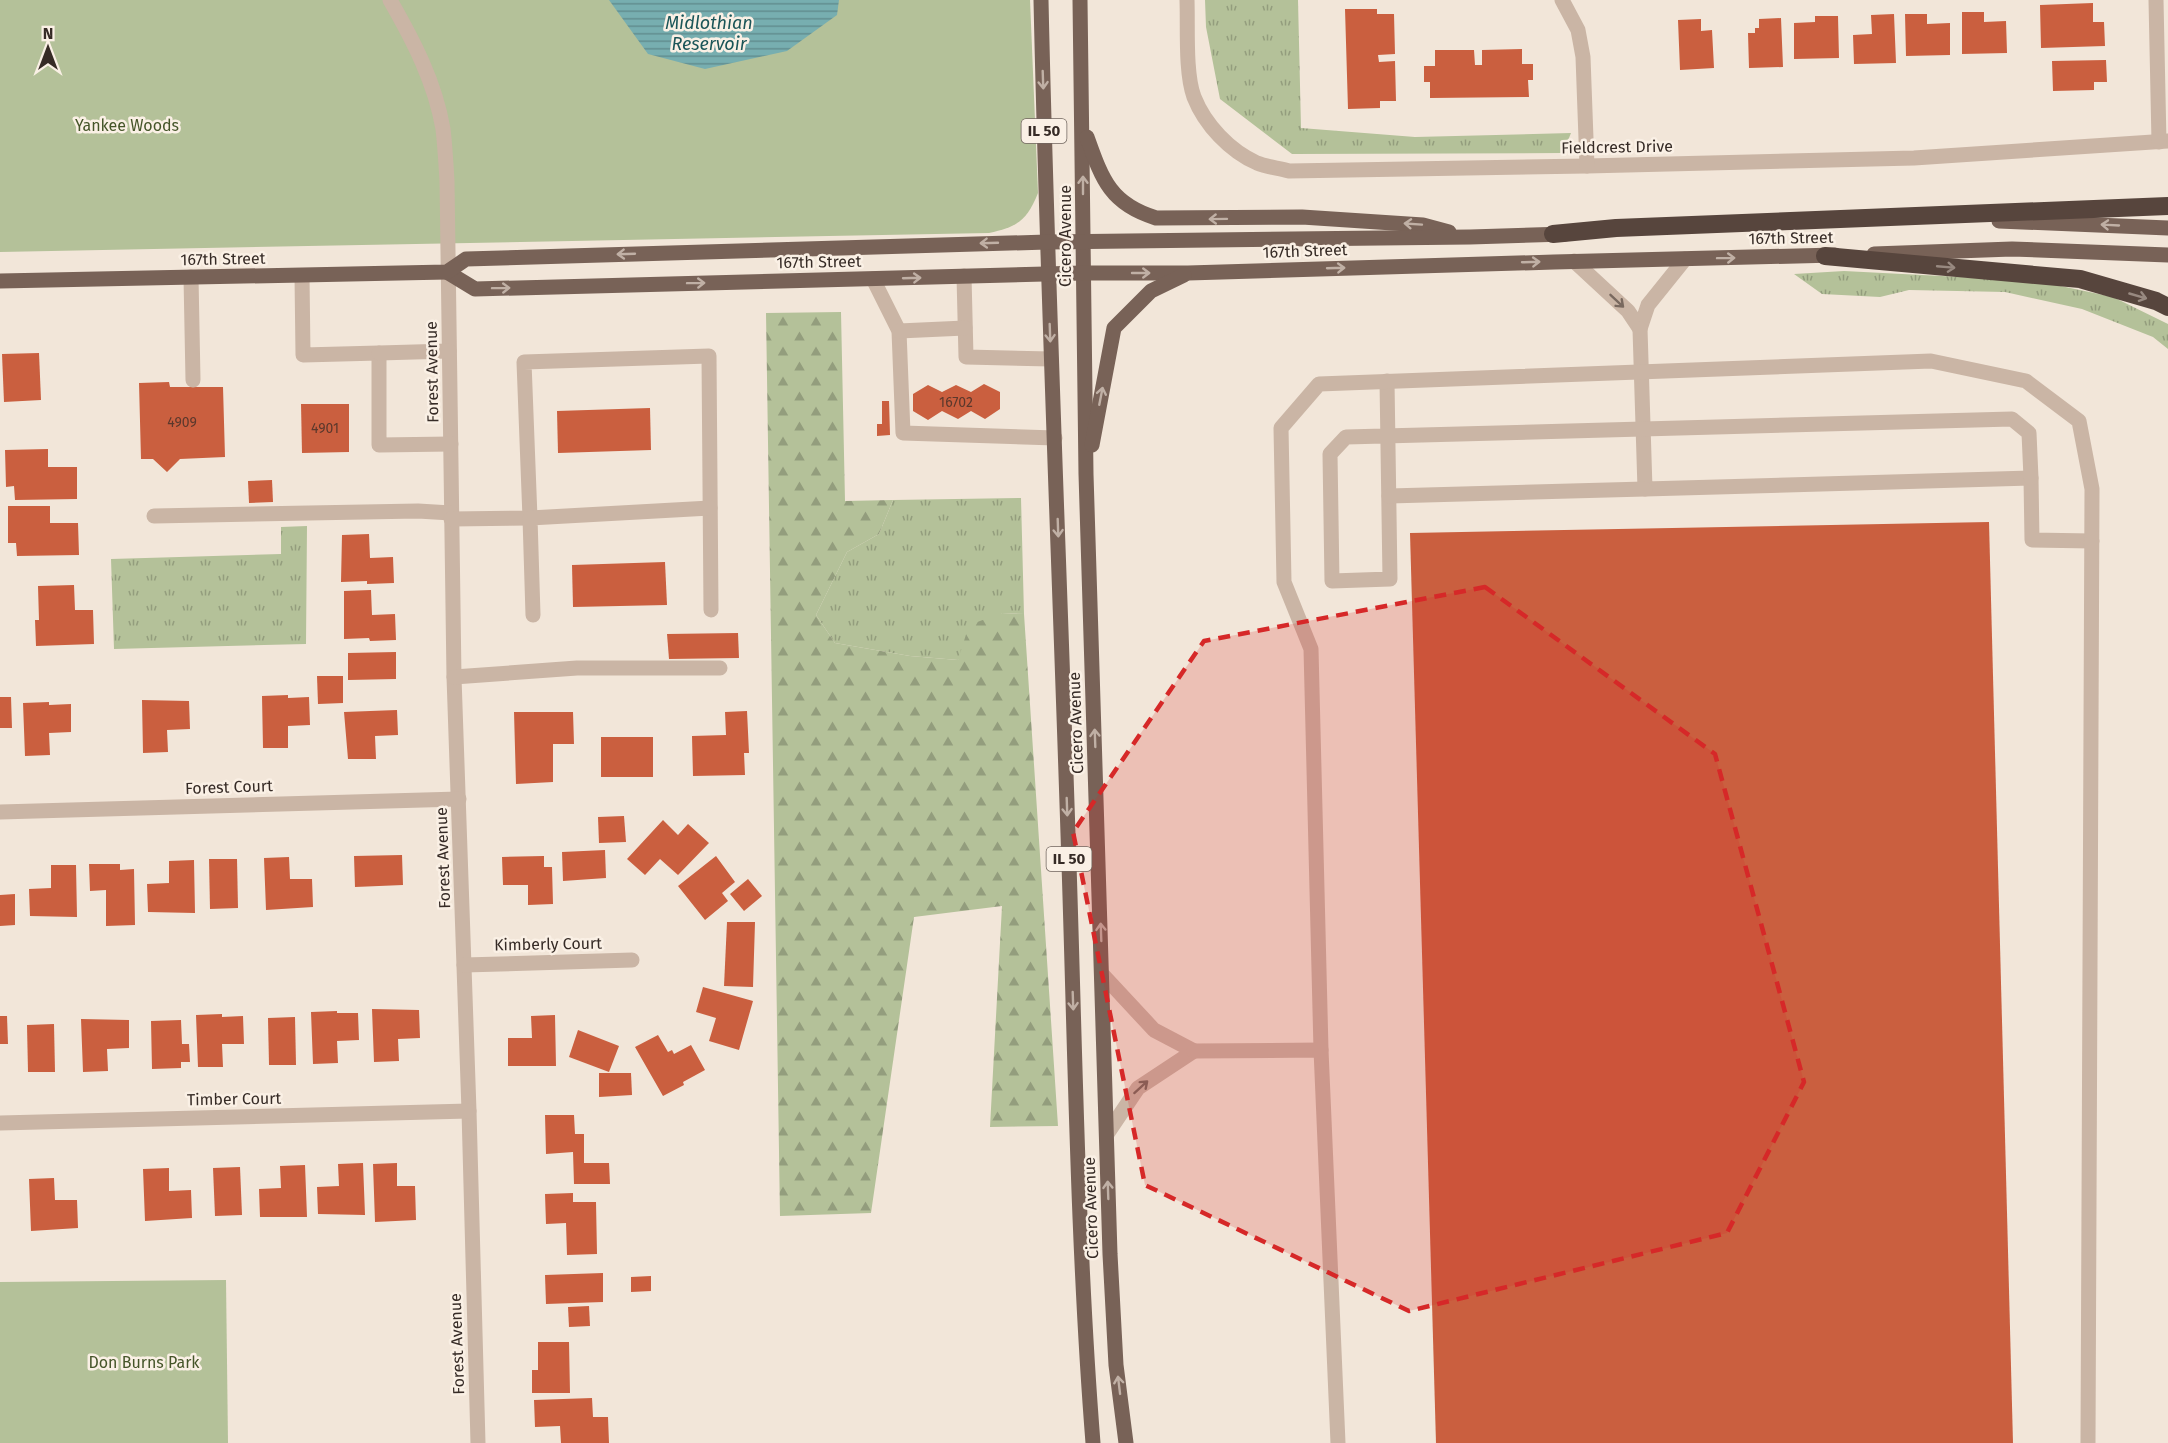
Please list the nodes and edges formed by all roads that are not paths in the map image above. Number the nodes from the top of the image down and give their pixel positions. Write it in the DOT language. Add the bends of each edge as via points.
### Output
graph roads {
  1 [pos="390,0"];
  2 [pos="1041,0"];
  3 [pos="1080,0"];
  4 [pos="1187,0"];
  5 [pos="1562,0"];
  6 [pos="2156,0"];
  7 [pos="1083,127"];
  8 [pos="2163,142"];
  9 [pos="1587,166"];
  10 [pos="2168,206"];
  11 [pos="2168,228"];
  12 [pos="1552,234"];
  13 [pos="1470,237"];
  14 [pos="1047,242"];
  15 [pos="1083,242"];
  16 [pos="2168,255"];
  17 [pos="1825,256"];
  18 [pos="1685,259"];
  19 [pos="1574,261"];
  20 [pos="447,272"];
  21 [pos="1083,273"];
  22 [pos="1188,273"];
  23 [pos="1048,274"];
  24 [pos="302,276"];
  25 [pos="964,276"];
  26 [pos="191,277"];
  27 [pos="873,279"];
  28 [pos="0,281"];
  29 [pos="2168,307"];
  30 [pos="966,328"];
  31 [pos="1640,329"];
  32 [pos="899,331"];
  33 [pos="449,351"];
  34 [pos="379,353"];
  35 [pos="1051,359"];
  36 [pos="1641,372"];
  37 [pos="193,380"];
  38 [pos="1387,381"];
  39 [pos="1642,427"];
  40 [pos="1389,436"];
  41 [pos="1055,438"];
  42 [pos="451,444"];
  43 [pos="1086,474"];
  44 [pos="2031,478"];
  45 [pos="1645,489"];
  46 [pos="1389,496"];
  47 [pos="710,508"];
  48 [pos="154,516"];
  49 [pos="450,516"];
  50 [pos="530,518"];
  51 [pos="2092,541"];
  52 [pos="711,610"];
  53 [pos="533,615"];
  54 [pos="720,668"];
  55 [pos="454,677"];
  56 [pos="459,799"];
  57 [pos="0,812"];
  58 [pos="632,960"];
  59 [pos="465,964"];
  60 [pos="1102,974"];
  61 [pos="1321,1050"];
  62 [pos="1194,1051"];
  63 [pos="469,1111"];
  64 [pos="0,1123"];
  65 [pos="1107,1134"];
  66 [pos="478,1443"];
  67 [pos="1093,1443"];
  68 [pos="1126,1443"];
  69 [pos="1338,1443"];
  70 [pos="2088,1443"];
  1 -- 20 [label="street, Forest Avenue" via="419,52 442,129 447,180"];
  2 -- 14 [label="main road, Cicero Avenue / IL 50, one-way"];
  3 -- 7 [label="main road, Cicero Avenue / IL 50"];
  4 -- 9 [label="street, Fieldcrest Drive" via="1194,96 1218,135 1256,163 1309,172"];
  5 -- 9 [label="street" via="1578,30 1583,57"];
  6 -- 8 [label="street"];
  13 -- 7 [label="main road, one-way" via="1423,225 1302,217 1174,220 1141,214 1113,194 1102,177"];
  15 -- 7 [label="main road, Cicero Avenue / IL 50, one-way"];
  8 -- 9 [label="street, Fieldcrest Drive" via="1914,158"];
  10 -- 12 [label="highway" via="1616,228"];
  11 -- 12 [label="main road, 167th Street, one-way" via="2012,220"];
  12 -- 13 [label="main road, 167th Street"];
  13 -- 15 [label="main road, 167th Street"];
  14 -- 15 [label="main road, 167th Street"];
  14 -- 20 [label="main road, 167th Street, one-way" via="466,259"];
  14 -- 23 [label="main road, Cicero Avenue / IL 50"];
  15 -- 21 [label="main road, Cicero Avenue / IL 50"];
  16 -- 17 [label="main road, 167th Street" via="2012,249"];
  18 -- 17 [label="main road, 167th Street, one-way"];
  17 -- 29 [label="highway, one-way" via="2080,279"];
  18 -- 19 [label="main road, 167th Street"];
  18 -- 31 [label="street" via="1648,305"];
  22 -- 19 [label="main road, 167th Street, one-way"];
  19 -- 31 [label="street, one-way" via="1628,311"];
  20 -- 24 [label="main road, 167th Street"];
  20 -- 27 [label="main road, 167th Street, one-way" via="475,289"];
  20 -- 33 [label="street, Forest Avenue"];
  21 -- 22 [label="main road, 167th Street, one-way"];
  21 -- 23 [label="main road, 167th Street"];
  21 -- 43 [label="main road, Cicero Avenue / IL 50"];
  43 -- 22 [label="main road, one-way" via="1114,328 1151,291"];
  23 -- 25 [label="main road, 167th Street"];
  23 -- 35 [label="main road, Cicero Avenue / IL 50, one-way"];
  24 -- 26 [label="main road, 167th Street"];
  24 -- 34 [label="street" via="303,355"];
  27 -- 25 [label="main road, 167th Street, one-way"];
  25 -- 30 [label="street"];
  26 -- 28 [label="main road, 167th Street"];
  26 -- 37 [label="street"];
  27 -- 32 [label="street"];
  30 -- 32 [label="street"];
  30 -- 35 [label="street" via="966,357"];
  31 -- 36 [label="street"];
  32 -- 41 [label="street" via="903,433"];
  33 -- 34 [label="street"];
  33 -- 42 [label="street, Forest Avenue"];
  34 -- 42 [label="street" via="380,445"];
  35 -- 41 [label="main road, Cicero Avenue / IL 50"];
  36 -- 38 [label="street"];
  36 -- 39 [label="street"];
  36 -- 51 [label="street" via="1931,361 2026,381 2079,421 2092,489"];
  38 -- 40 [label="street"];
  38 -- 61 [label="street" via="1319,384 1281,428 1284,582 1311,649"];
  39 -- 40 [label="street"];
  39 -- 44 [label="street" via="2012,419 2029,433"];
  39 -- 45 [label="street"];
  40 -- 46 [label="street"];
  40 -- 46 [label="street" via="1346,437 1330,454 1332,581 1390,579"];
  41 -- 67 [label="main road, Cicero Avenue / IL 50, one-way" via="1081,1255"];
  42 -- 49 [label="street, Forest Avenue"];
  60 -- 43 [label="main road, Cicero Avenue / IL 50, one-way"];
  44 -- 45 [label="street"];
  44 -- 51 [label="street" via="2032,540"];
  45 -- 46 [label="street"];
  47 -- 50 [label="street"];
  47 -- 50 [label="street" via="709,356 524,362"];
  47 -- 52 [label="street"];
  48 -- 49 [label="street" via="418,511"];
  49 -- 50 [label="street"];
  49 -- 55 [label="street, Forest Avenue"];
  50 -- 53 [label="street"];
  51 -- 70 [label="street"];
  54 -- 55 [label="street" via="577,668"];
  55 -- 56 [label="street, Forest Avenue"];
  56 -- 57 [label="street, Forest Court"];
  56 -- 59 [label="street, Forest Avenue"];
  58 -- 59 [label="street, Kimberly Court"];
  59 -- 63 [label="street, Forest Avenue"];
  60 -- 62 [label="street" via="1154,1030"];
  60 -- 65 [label="main road, Cicero Avenue / IL 50"];
  61 -- 62 [label="street"];
  61 -- 69 [label="street"];
  65 -- 62 [label="street, one-way" via="1138,1088"];
  63 -- 64 [label="street, Timber Court"];
  63 -- 66 [label="street, Forest Avenue"];
  68 -- 65 [label="main road, Cicero Avenue / IL 50, one-way" via="1116,1365"];
}
